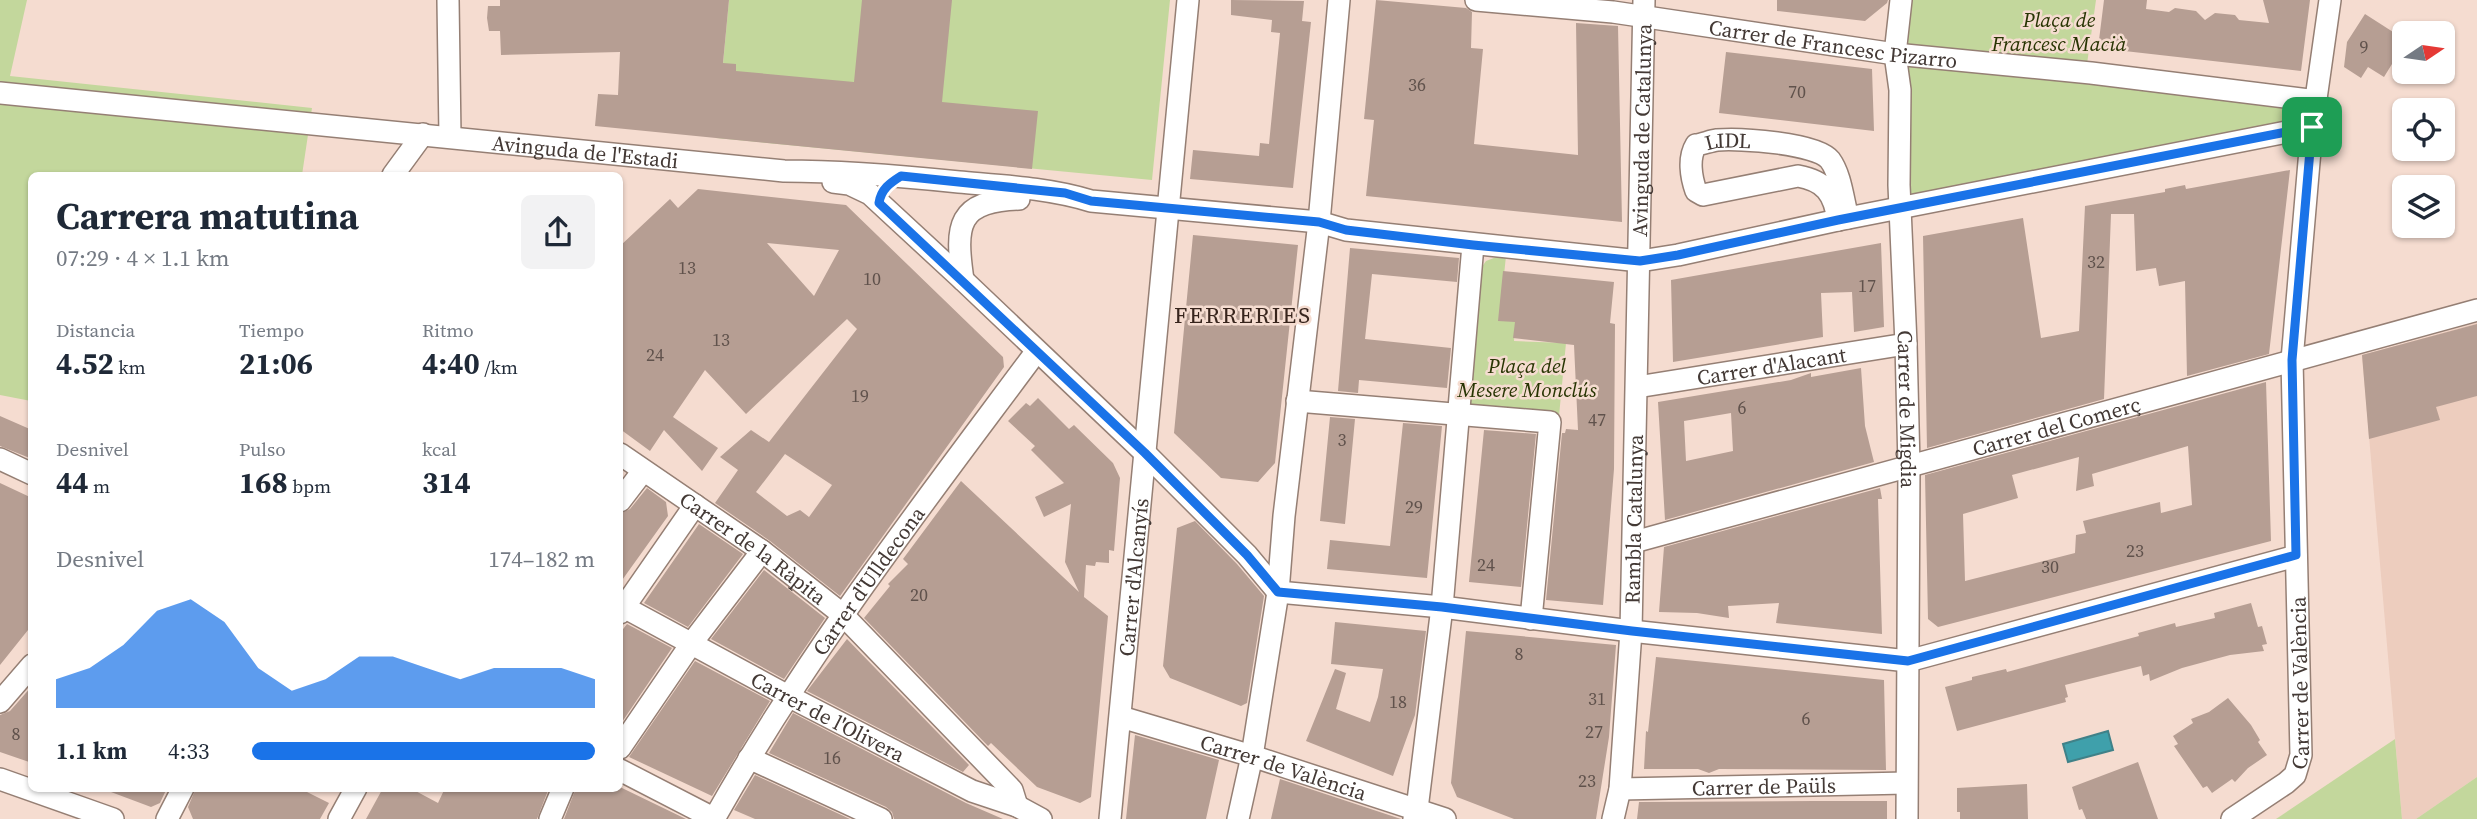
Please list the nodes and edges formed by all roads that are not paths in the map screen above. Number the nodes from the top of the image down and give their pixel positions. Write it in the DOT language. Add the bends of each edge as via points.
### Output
graph roads {
  1 [pos="448,0"];
  2 [pos="1188,0"];
  3 [pos="1339,0"];
  4 [pos="1901,0"];
  5 [pos="2330,0"];
  6 [pos="1489,1"];
  7 [pos="1565,3"];
  8 [pos="1643,8"];
  9 [pos="1895,54"];
  10 [pos="0,93"];
  11 [pos="2317,102"];
  12 [pos="2312,127"];
  13 [pos="423,134"];
  14 [pos="450,136"];
  15 [pos="784,171"];
  16 [pos="395,172"];
  17 [pos="901,176"];
  18 [pos="1091,201"];
  19 [pos="879,203"];
  20 [pos="1168,208"];
  21 [pos="1900,209"];
  22 [pos="1843,219"];
  23 [pos="1319,222"];
  24 [pos="1473,245"];
  25 [pos="1640,261"];
  26 [pos="963,280"];
  27 [pos="2477,310"];
  28 [pos="1906,344"];
  29 [pos="1036,352"];
  30 [pos="2292,360"];
  31 [pos="1637,387"];
  32 [pos="1297,401"];
  33 [pos="1459,413"];
  34 [pos="1145,453"];
  35 [pos="623,456"];
  36 [pos="0,459"];
  37 [pos="1909,466"];
  38 [pos="643,471"];
  39 [pos="28,472"];
  40 [pos="623,497"];
  41 [pos="695,505"];
  42 [pos="1634,542"];
  43 [pos="762,551"];
  44 [pos="2296,555"];
  45 [pos="1278,592"];
  46 [pos="623,606"];
  47 [pos="1442,607"];
  48 [pos="623,610"];
  49 [pos="842,614"];
  50 [pos="1531,619"];
  51 [pos="1632,631"];
  52 [pos="691,644"];
  53 [pos="1908,661"];
  54 [pos="28,670"];
  55 [pos="788,696"];
  56 [pos="0,702"];
  57 [pos="1121,718"];
  58 [pos="623,744"];
  59 [pos="1252,756"];
  60 [pos="749,758"];
  61 [pos="623,772"];
  62 [pos="0,779"];
  63 [pos="1906,783"];
  64 [pos="28,789"];
  65 [pos="1620,789"];
  66 [pos="37,792"];
  67 [pos="181,792"];
  68 [pos="354,792"];
  69 [pos="561,792"];
  70 [pos="1017,806"];
  71 [pos="1416,814"];
  72 [pos="113,819"];
  73 [pos="167,819"];
  74 [pos="339,819"];
  75 [pos="550,819"];
  76 [pos="714,819"];
  77 [pos="881,819"];
  78 [pos="1041,819"];
  79 [pos="1110,819"];
  80 [pos="1238,819"];
  81 [pos="1445,819"];
  82 [pos="1613,819"];
  83 [pos="1907,819"];
  84 [pos="2232,819"];
  1 -- 14 [label="street"];
  2 -- 20 [label="street, Carrer d'Alcanyís"];
  3 -- 23 [label="street"];
  4 -- 9 [label="street, Carrer de Migdia"];
  5 -- 11 [label="street, Carrer de València"];
  6 -- 7 [label="street, Carrer de Francesc Pizarro"];
  7 -- 8 [label="street, Carrer de Francesc Pizarro"];
  8 -- 9 [label="street, Carrer de Francesc Pizarro"];
  8 -- 25 [label="street, Avinguda de Catalunya"];
  9 -- 11 [label="street, Carrer de Francesc Pizarro"];
  9 -- 21 [label="street, Carrer de Migdia" via="1900,90"];
  10 -- 13 [label="street, Avinguda de l'Estadi"];
  11 -- 12 [label="street, Carrer de València"];
  12 -- 21 [label="street, Avinguda de l'Estadi"];
  12 -- 30 [label="street, Carrer de València"];
  13 -- 14 [label="street, Avinguda de l'Estadi"];
  13 -- 16 [label="street"];
  14 -- 15 [label="street, Avinguda de l'Estadi"];
  15 -- 17 [label="street, Avinguda de l'Estadi"];
  15 -- 19 [label="street" via="849,184"];
  17 -- 18 [label="street, Avinguda de l'Estadi" via="1065,193"];
  17 -- 19 [label="street" via="880,194"];
  18 -- 20 [label="street, Avinguda de l'Estadi"];
  18 -- 26 [label="street" via="994,200 975,208 958,241"];
  19 -- 26 [label="street"];
  20 -- 23 [label="street, Avinguda de l'Estadi"];
  20 -- 34 [label="street, Carrer d'Alcanyís"];
  21 -- 22 [label="street, Avinguda de l'Estadi"];
  21 -- 28 [label="street, Carrer de Migdia"];
  22 -- 22 [label="street, LIDL" via="1835,169 1828,157 1811,149 1717,140 1696,145 1692,152 1693,182 1703,195 1798,176 1814,179 1828,190"];
  22 -- 25 [label="street, Avinguda de l'Estadi"];
  23 -- 24 [label="street, Avinguda de l'Estadi" via="1346,230"];
  23 -- 32 [label="street"];
  24 -- 25 [label="street, Avinguda de l'Estadi"];
  24 -- 33 [label="street"];
  25 -- 31 [label="street, Rambla Catalunya"];
  26 -- 29 [label="street"];
  27 -- 30 [label="street, Carrer del Comerç"];
  28 -- 31 [label="street, Carrer d'Alacant"];
  28 -- 37 [label="street, Carrer de Migdia"];
  29 -- 34 [label="street"];
  29 -- 49 [label="street, Carrer d'Ulldecona"];
  30 -- 37 [label="street, Carrer del Comerç"];
  30 -- 44 [label="street, Carrer de València"];
  31 -- 42 [label="street, Rambla Catalunya"];
  32 -- 33 [label="street"];
  32 -- 45 [label="street"];
  33 -- 47 [label="street"];
  33 -- 50 [label="street" via="1550,422"];
  34 -- 45 [label="street"];
  34 -- 57 [label="street, Carrer d'Alcanyís"];
  35 -- 38 [label="street, Carrer de la Ràpita"];
  36 -- 39 [label="street"];
  37 -- 42 [label="street, Carrer del Comerç"];
  37 -- 53 [label="street, Carrer de Migdia"];
  38 -- 40 [label="street"];
  38 -- 41 [label="street, Carrer de la Ràpita"];
  41 -- 43 [label="street, Carrer de la Ràpita"];
  41 -- 46 [label="street"];
  42 -- 51 [label="street, Rambla Catalunya"];
  43 -- 49 [label="street, Carrer de la Ràpita"];
  43 -- 52 [label="street"];
  44 -- 53 [label="street"];
  44 -- 84 [label="street, Carrer de València" via="2301,755 2295,775 2287,783"];
  45 -- 47 [label="street"];
  45 -- 59 [label="street"];
  47 -- 50 [label="street"];
  47 -- 71 [label="street"];
  48 -- 52 [label="street, Carrer de l'Olivera"];
  49 -- 55 [label="street, Carrer d'Ulldecona"];
  49 -- 70 [label="street, Carrer de la Ràpita" via="1012,790"];
  50 -- 51 [label="street"];
  51 -- 53 [label="street"];
  51 -- 65 [label="street, Rambla Catalunya"];
  52 -- 55 [label="street, Carrer de l'Olivera"];
  52 -- 58 [label="street"];
  53 -- 63 [label="street, Carrer de Migdia"];
  54 -- 56 [label="street"];
  55 -- 60 [label="street, Carrer d'Ulldecona"];
  55 -- 70 [label="street, Carrer de l'Olivera" via="972,791"];
  57 -- 59 [label="street, Carrer de València"];
  57 -- 79 [label="street, Carrer d'Alcanyís"];
  59 -- 71 [label="street, Carrer de València"];
  59 -- 80 [label="street"];
  60 -- 76 [label="street, Carrer d'Ulldecona"];
  60 -- 77 [label="street"];
  61 -- 76 [label="street"];
  62 -- 64 [label="street"];
  63 -- 65 [label="street, Carrer de Paüls"];
  63 -- 83 [label="street, Carrer de Migdia"];
  65 -- 82 [label="street, Rambla Catalunya"];
  66 -- 72 [label="street"];
  67 -- 73 [label="street"];
  68 -- 74 [label="street"];
  69 -- 75 [label="street"];
  70 -- 78 [label="street, Carrer de l'Olivera"];
  71 -- 81 [label="street, Carrer de València"];
}
